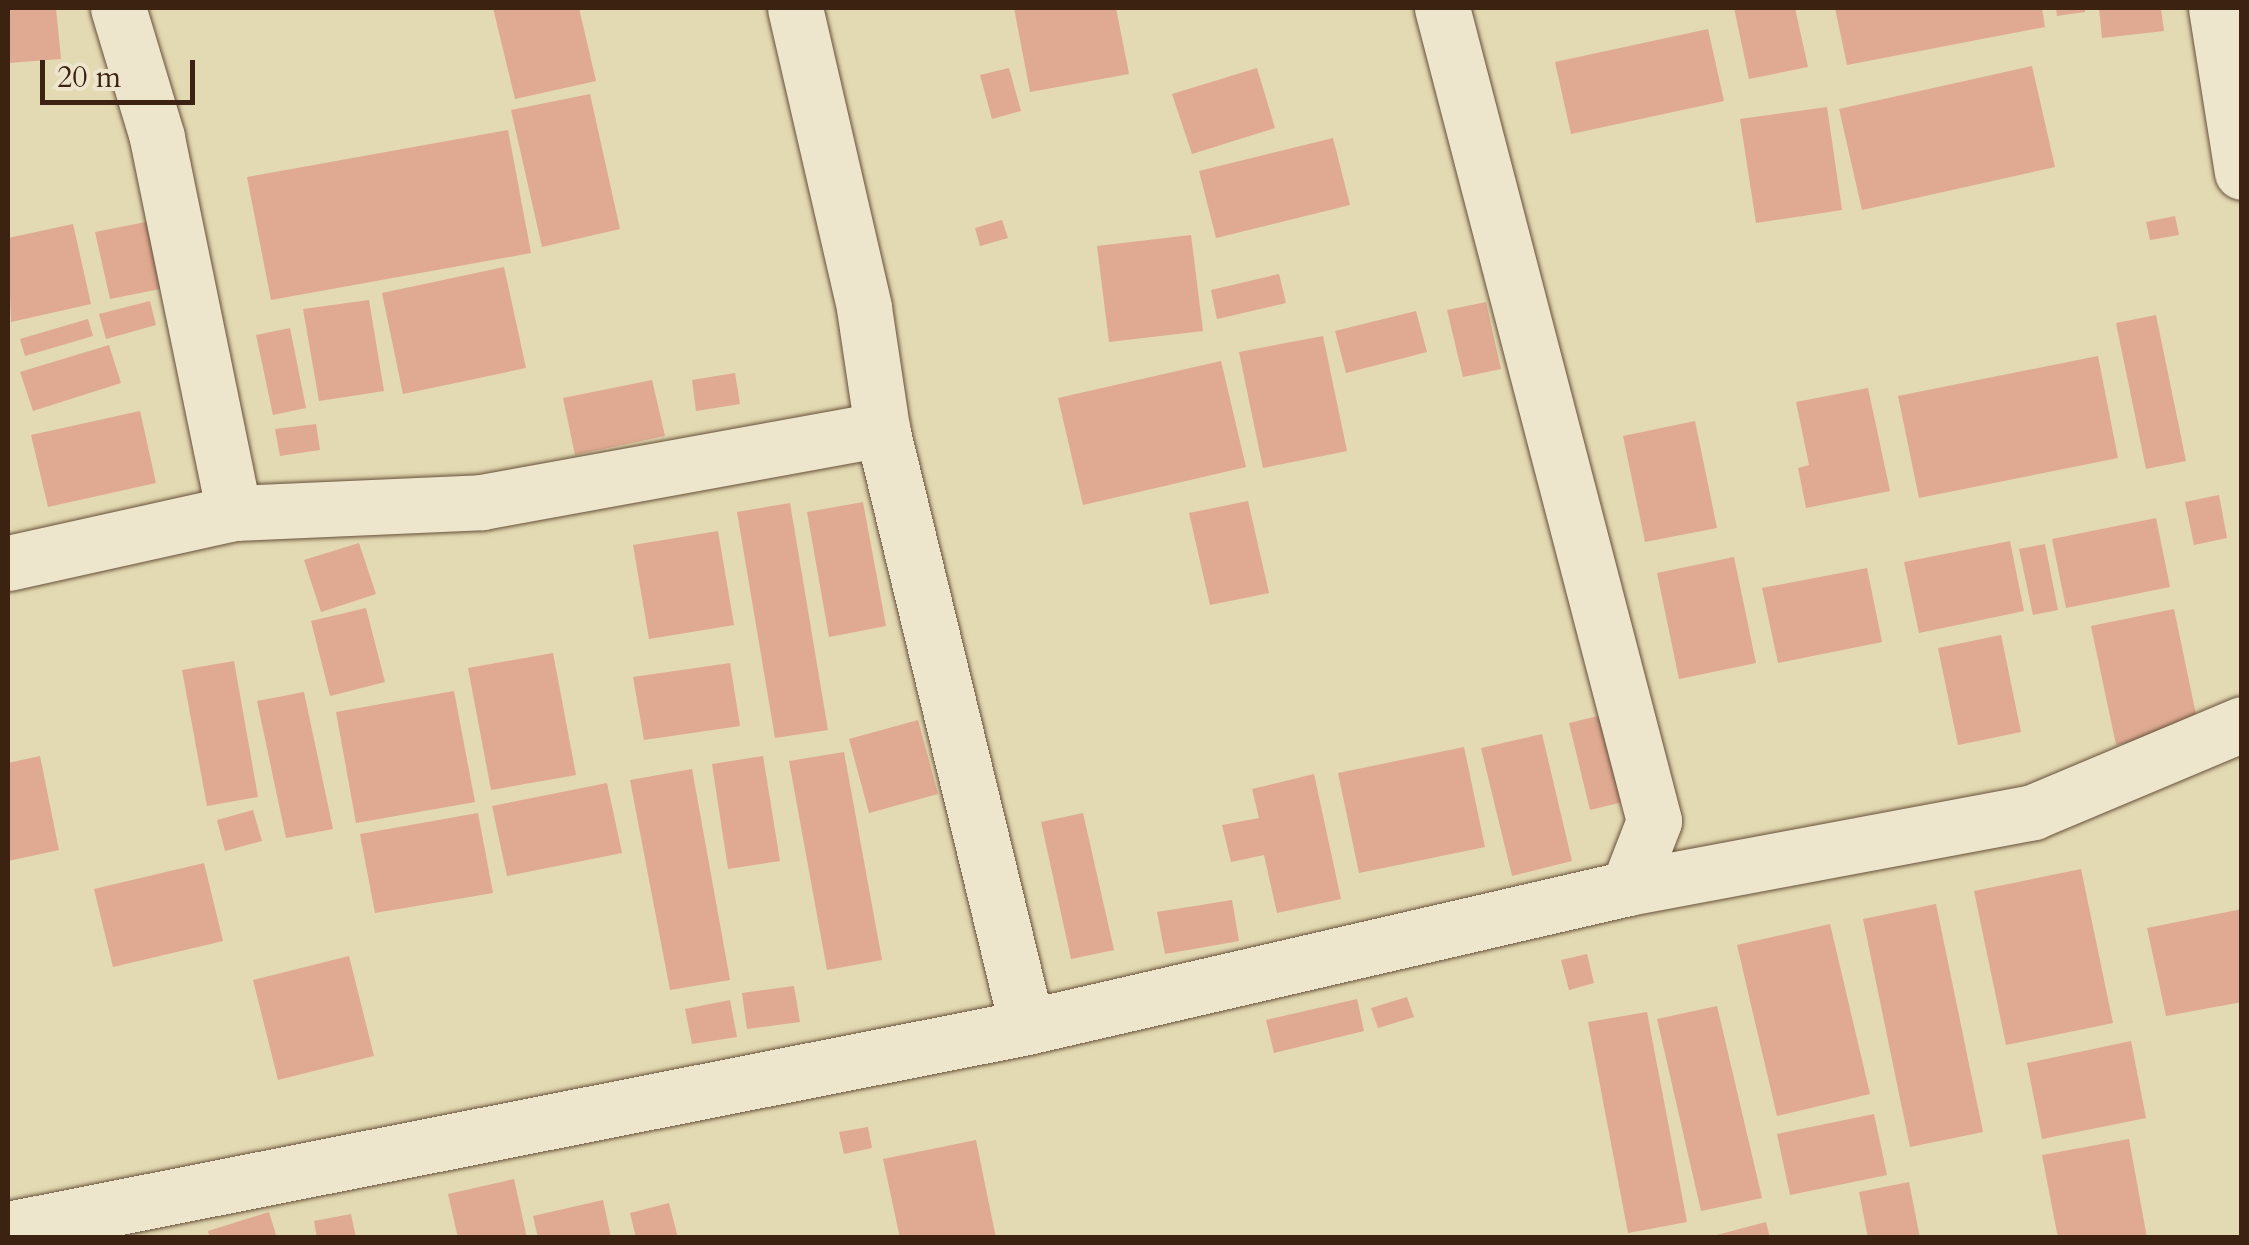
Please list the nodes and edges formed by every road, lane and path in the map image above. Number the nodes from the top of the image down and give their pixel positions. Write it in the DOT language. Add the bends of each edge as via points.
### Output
graph roads {
  1 [pos="118,8"];
  2 [pos="795,8"];
  3 [pos="1442,8"];
  4 [pos="2216,8"];
  5 [pos="2242,172"];
  6 [pos="882,430"];
  7 [pos="234,513"];
  8 [pos="8,563"];
  9 [pos="2242,724"];
  10 [pos="1628,888"];
  11 [pos="1028,1027"];
  12 [pos="8,1229"];
  1 -- 7 [label="street" via="157,137"];
  2 -- 6 [label="street" via="864,308"];
  3 -- 10 [label="street" via="1654,821"];
  4 -- 5 [label="street"];
  6 -- 7 [label="street" via="482,502"];
  6 -- 11 [label="street"];
  7 -- 8 [label="street"];
  9 -- 10 [label="street" via="2033,812"];
  10 -- 11 [label="street"];
  11 -- 12 [label="street"];
}
